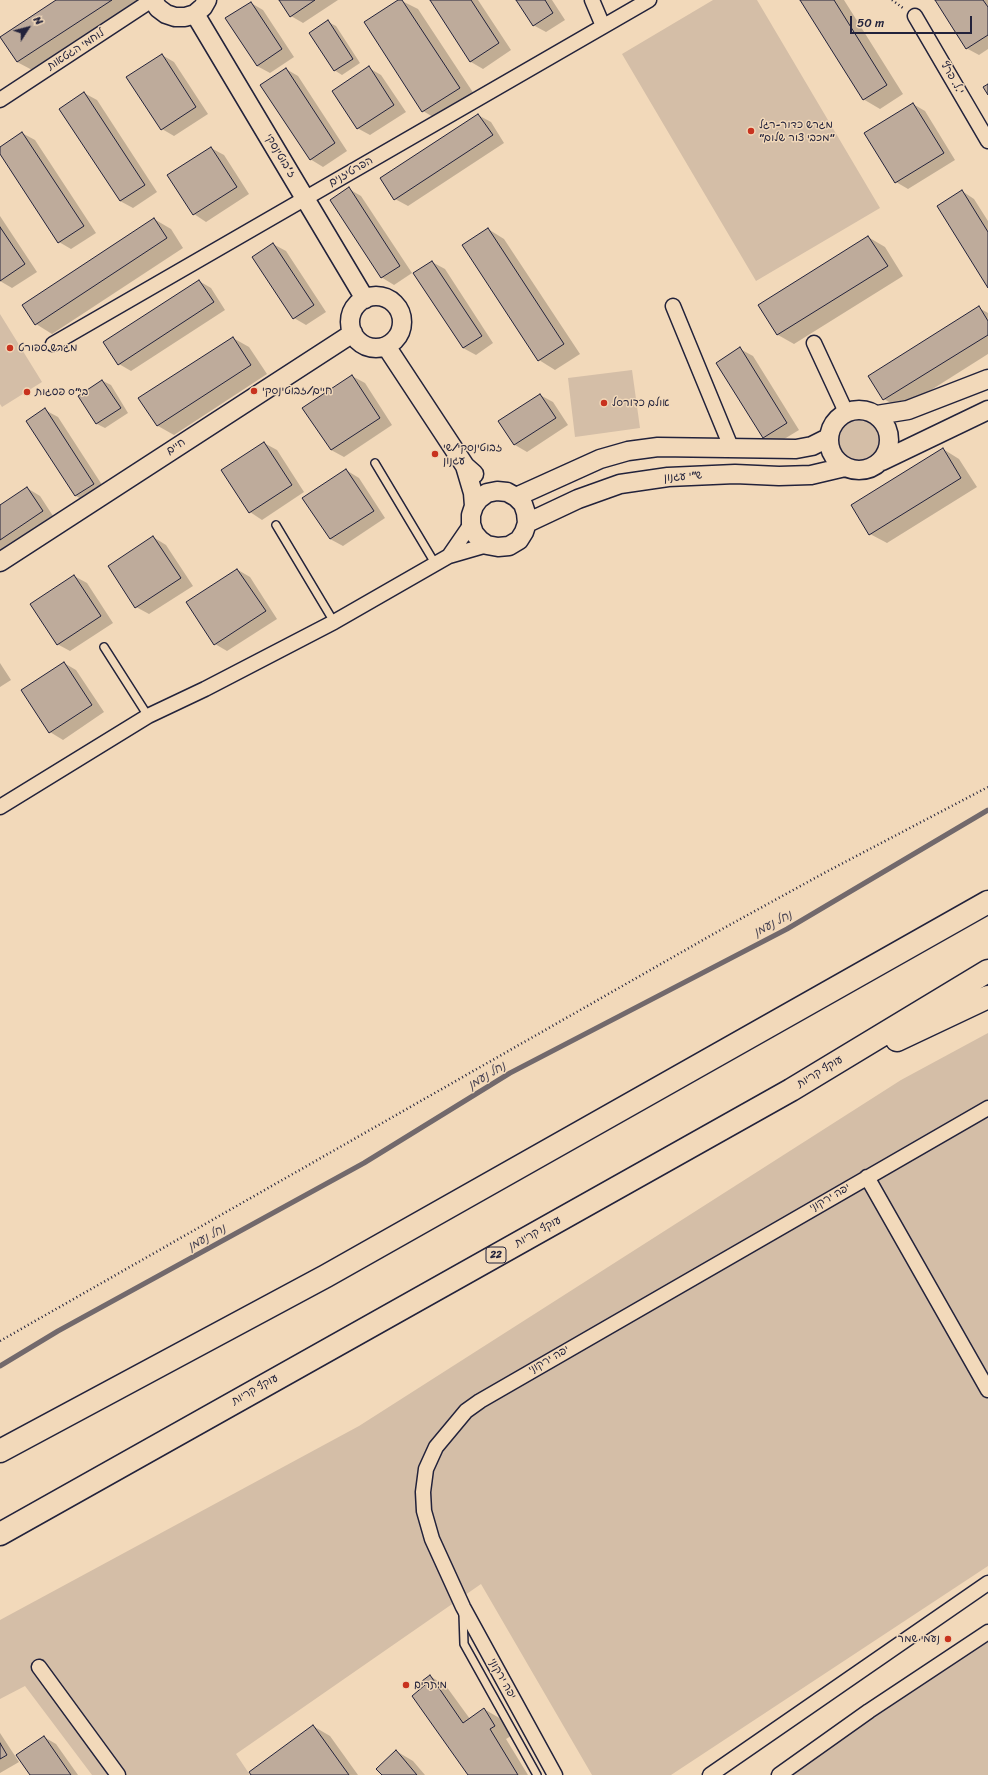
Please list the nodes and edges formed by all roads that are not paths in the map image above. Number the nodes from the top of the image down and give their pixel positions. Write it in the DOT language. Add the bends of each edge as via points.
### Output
graph roads {
  1 [pos="153,0"];
  2 [pos="208,0"];
  3 [pos="592,0"];
  4 [pos="649,0"];
  5 [pos="195,14"];
  6 [pos="915,16"];
  7 [pos="603,26"];
  8 [pos="0,100"];
  9 [pos="988,141"];
  10 [pos="305,198"];
  11 [pos="365,299"];
  12 [pos="673,306"];
  13 [pos="353,333"];
  14 [pos="814,343"];
  15 [pos="53,344"];
  16 [pos="386,346"];
  17 [pos="988,379"];
  18 [pos="988,410"];
  19 [pos="846,412"];
  20 [pos="877,415"];
  21 [pos="828,438"];
  22 [pos="731,447"];
  23 [pos="882,461"];
  24 [pos="375,463"];
  25 [pos="465,466"];
  26 [pos="845,467"];
  27 [pos="497,491"];
  28 [pos="516,496"];
  29 [pos="474,506"];
  30 [pos="527,523"];
  31 [pos="471,524"];
  32 [pos="276,525"];
  33 [pos="487,545"];
  34 [pos="450,556"];
  35 [pos="0,562"];
  36 [pos="436,565"];
  37 [pos="334,622"];
  38 [pos="104,647"];
  39 [pos="148,716"];
  40 [pos="0,807"];
  41 [pos="988,902"];
  42 [pos="988,971"];
  43 [pos="988,997"];
  44 [pos="791,1090"];
  45 [pos="988,1108"];
  46 [pos="867,1177"];
  47 [pos="988,1390"];
  48 [pos="0,1451"];
  49 [pos="0,1534"];
  50 [pos="988,1583"];
  51 [pos="463,1607"];
  52 [pos="988,1632"];
  53 [pos="39,1667"];
  54 [pos="118,1775"];
  55 [pos="537,1775"];
  56 [pos="556,1775"];
  57 [pos="710,1775"];
  58 [pos="779,1775"];
  1 -- 5 [label="street" via="166,14 175,17"];
  1 -- 8 [label="street, לוחמי הגטאות"];
  2 -- 5 [label="street"];
  3 -- 7 [label="street"];
  4 -- 7 [label="street, הפרטיזנים"];
  5 -- 10 [label="street, ז'בוטינסקי"];
  6 -- 9 [label="street, י.ל. פרץ"];
  7 -- 10 [label="street, הפרטיזנים"];
  10 -- 11 [label="street, ז'בוטינסקי"];
  10 -- 15 [label="street, הפרטיזנים"];
  11 -- 13 [label="street" via="352,313"];
  11 -- 16 [label="street" via="383,297 398,308 402,316 400,334"];
  12 -- 22 [label="street"];
  13 -- 16 [label="street" via="367,346"];
  13 -- 35 [label="street, חיים"];
  14 -- 19 [label="street"];
  16 -- 25 [label="street"];
  17 -- 20 [label="street" via="908,410"];
  18 -- 23 [label="street"];
  19 -- 20 [label="street" via="862,410"];
  19 -- 21 [label="street" via="834,423"];
  20 -- 23 [label="street" via="889,432 887,452"];
  21 -- 22 [label="street" via="812,446 796,449"];
  21 -- 26 [label="street" via="832,454"];
  22 -- 28 [label="street" via="658,447 628,451 600,459"];
  23 -- 26 [label="street" via="864,470"];
  24 -- 36 [label="lane"];
  25 -- 27 [label="street"];
  25 -- 29 [label="street"];
  26 -- 30 [label="street, ש\"י עגנון" via="811,475 735,474 668,477 620,484 578,499"];
  27 -- 28 [label="street"];
  27 -- 29 [label="street" via="487,493"];
  28 -- 30 [label="street" via="523,504"];
  29 -- 31 [label="street"];
  30 -- 33 [label="street" via="519,540 509,546"];
  31 -- 33 [label="street" via="480,540"];
  31 -- 34 [label="street"];
  32 -- 37 [label="lane"];
  33 -- 34 [label="street"];
  34 -- 36 [label="street"];
  36 -- 37 [label="street"];
  37 -- 39 [label="street"];
  38 -- 39 [label="lane"];
  39 -- 40 [label="street"];
  41 -- 48 [label="highway" via="333,1272"];
  42 -- 44 [label="highway, עוקף קריות / 22"];
  43 -- 44 [label="highway"];
  44 -- 49 [label="highway, עוקף קריות / 22"];
  45 -- 46 [label="street, יפה ירקוני"];
  46 -- 47 [label="street"];
  46 -- 51 [label="street, יפה ירקוני" via="466,1411 436,1447 426,1469 423,1492 424,1511 432,1539"];
  50 -- 57 [label="street"];
  51 -- 55 [label="lane" via="464,1644"];
  51 -- 56 [label="street, יפה ירקוני"];
  52 -- 58 [label="street"];
  53 -- 54 [label="street"];
}
